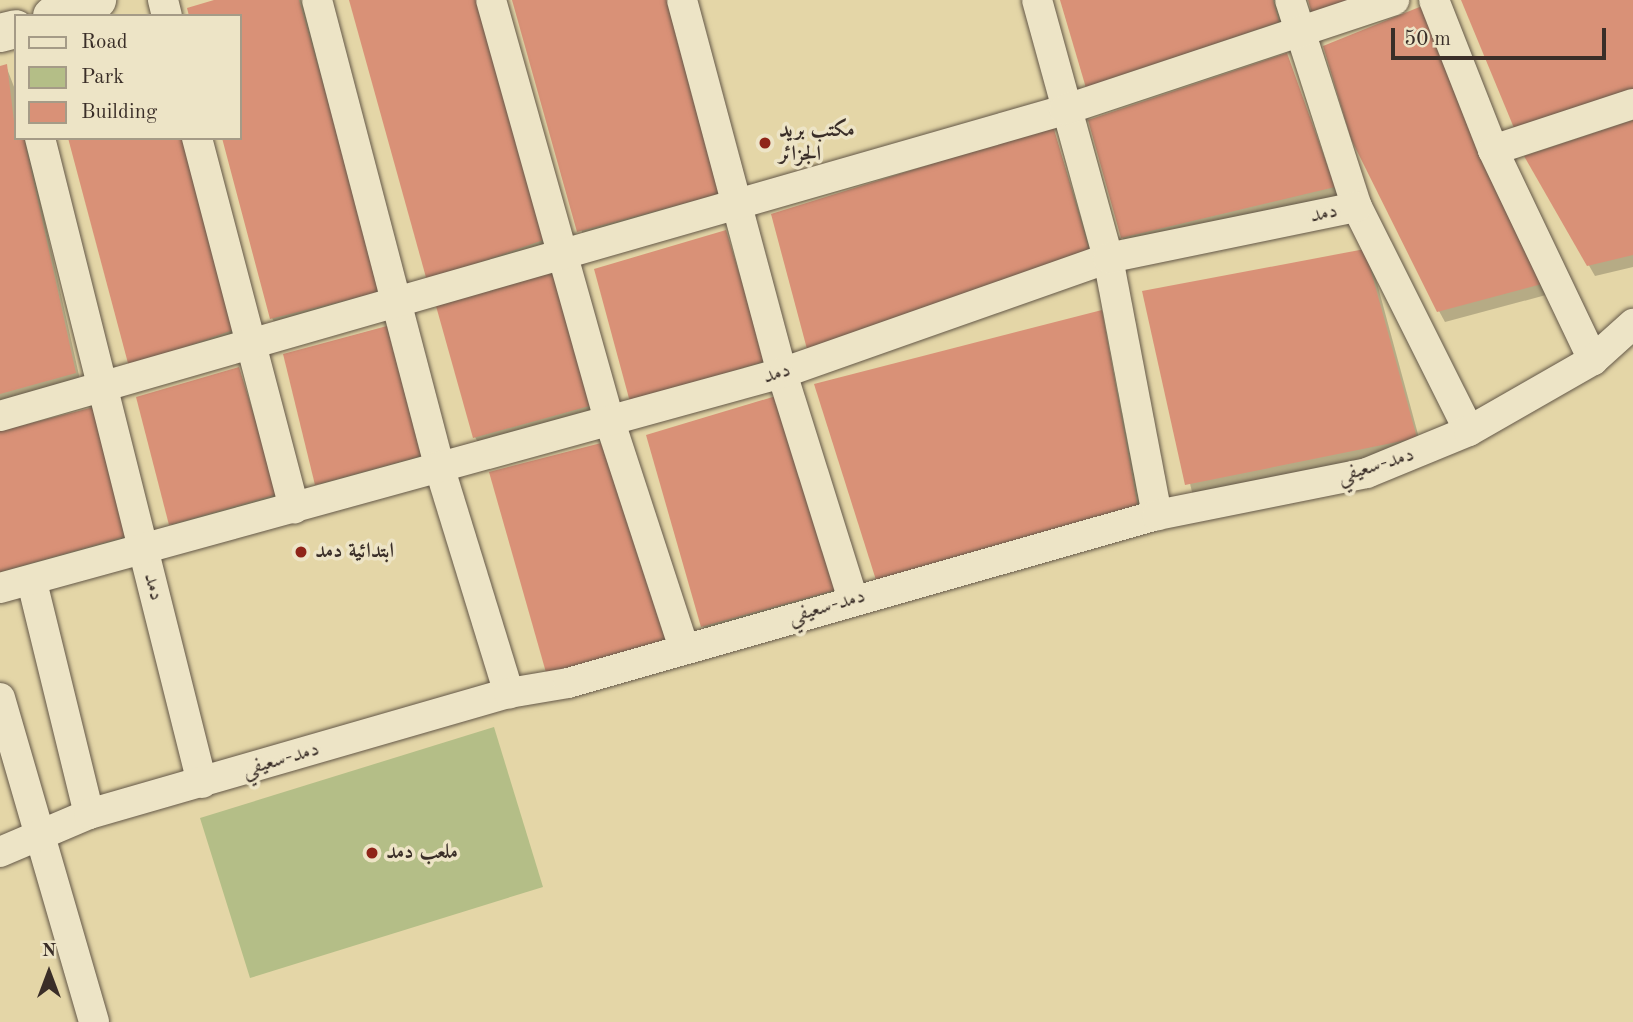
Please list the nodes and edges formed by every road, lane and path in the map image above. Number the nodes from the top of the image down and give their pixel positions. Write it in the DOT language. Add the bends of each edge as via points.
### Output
graph roads {
  1 [pos="97,0"];
  2 [pos="317,0"];
  3 [pos="491,0"];
  4 [pos="682,0"];
  5 [pos="1037,0"];
  6 [pos="1290,0"];
  7 [pos="1394,0"];
  8 [pos="1434,0"];
  9 [pos="58,14"];
  10 [pos="1298,31"];
  11 [pos="1633,104"];
  12 [pos="1064,110"];
  13 [pos="40,140"];
  14 [pos="197,140"];
  15 [pos="1493,150"];
  16 [pos="736,204"];
  17 [pos="1357,207"];
  18 [pos="562,255"];
  19 [pos="1108,258"];
  20 [pos="399,305"];
  21 [pos="1633,324"];
  22 [pos="249,350"];
  23 [pos="1593,360"];
  24 [pos="782,373"];
  25 [pos="101,392"];
  26 [pos="0,416"];
  27 [pos="610,422"];
  28 [pos="1469,431"];
  29 [pos="439,466"];
  30 [pos="294,508"];
  31 [pos="1157,515"];
  32 [pos="145,552"];
  33 [pos="32,582"];
  34 [pos="0,588"];
  35 [pos="853,600"];
  36 [pos="684,649"];
  37 [pos="509,694"];
  38 [pos="0,698"];
  39 [pos="202,783"];
  40 [pos="89,814"];
  41 [pos="36,835"];
  42 [pos="0,852"];
  43 [pos="94,1022"];
  1 -- 9 [label="main road"];
  2 -- 20 [label="street"];
  3 -- 18 [label="street"];
  4 -- 16 [label="street"];
  5 -- 12 [label="street"];
  6 -- 10 [label="street, دمد"];
  7 -- 10 [label="street"];
  8 -- 15 [label="street"];
  10 -- 12 [label="street"];
  10 -- 17 [label="street, دمد"];
  11 -- 15 [label="street"];
  12 -- 16 [label="street"];
  12 -- 19 [label="street"];
  13 -- 25 [label="street, دمد"];
  14 -- 22 [label="street"];
  15 -- 23 [label="street"];
  16 -- 18 [label="street"];
  16 -- 24 [label="street"];
  17 -- 19 [label="street, دمد"];
  17 -- 28 [label="street"];
  18 -- 20 [label="street"];
  18 -- 27 [label="street"];
  19 -- 24 [label="street, دمد"];
  19 -- 31 [label="street"];
  20 -- 22 [label="street"];
  20 -- 29 [label="street"];
  21 -- 23 [label="street, دمد-سعيفي"];
  22 -- 25 [label="street"];
  22 -- 30 [label="street"];
  23 -- 28 [label="street, دمد-سعيفي"];
  24 -- 27 [label="street, دمد"];
  24 -- 35 [label="street"];
  25 -- 26 [label="street"];
  25 -- 32 [label="street, دمد"];
  27 -- 29 [label="street, دمد"];
  27 -- 36 [label="street"];
  28 -- 31 [label="street, دمد-سعيفي" via="1367,472"];
  29 -- 30 [label="street, دمد"];
  29 -- 37 [label="street"];
  30 -- 32 [label="street, دمد"];
  31 -- 35 [label="street, دمد-سعيفي"];
  32 -- 33 [label="street, دمد"];
  32 -- 39 [label="street, دمد"];
  33 -- 34 [label="street, دمد"];
  33 -- 40 [label="street"];
  35 -- 36 [label="street, دمد-سعيفي"];
  36 -- 37 [label="street, دمد-سعيفي"];
  37 -- 39 [label="street, دمد-سعيفي"];
  38 -- 41 [label="street"];
  39 -- 40 [label="street, دمد-سعيفي"];
  40 -- 41 [label="street, دمد-سعيفي"];
  41 -- 42 [label="street, دمد-سعيفي"];
  41 -- 43 [label="street"];
}
